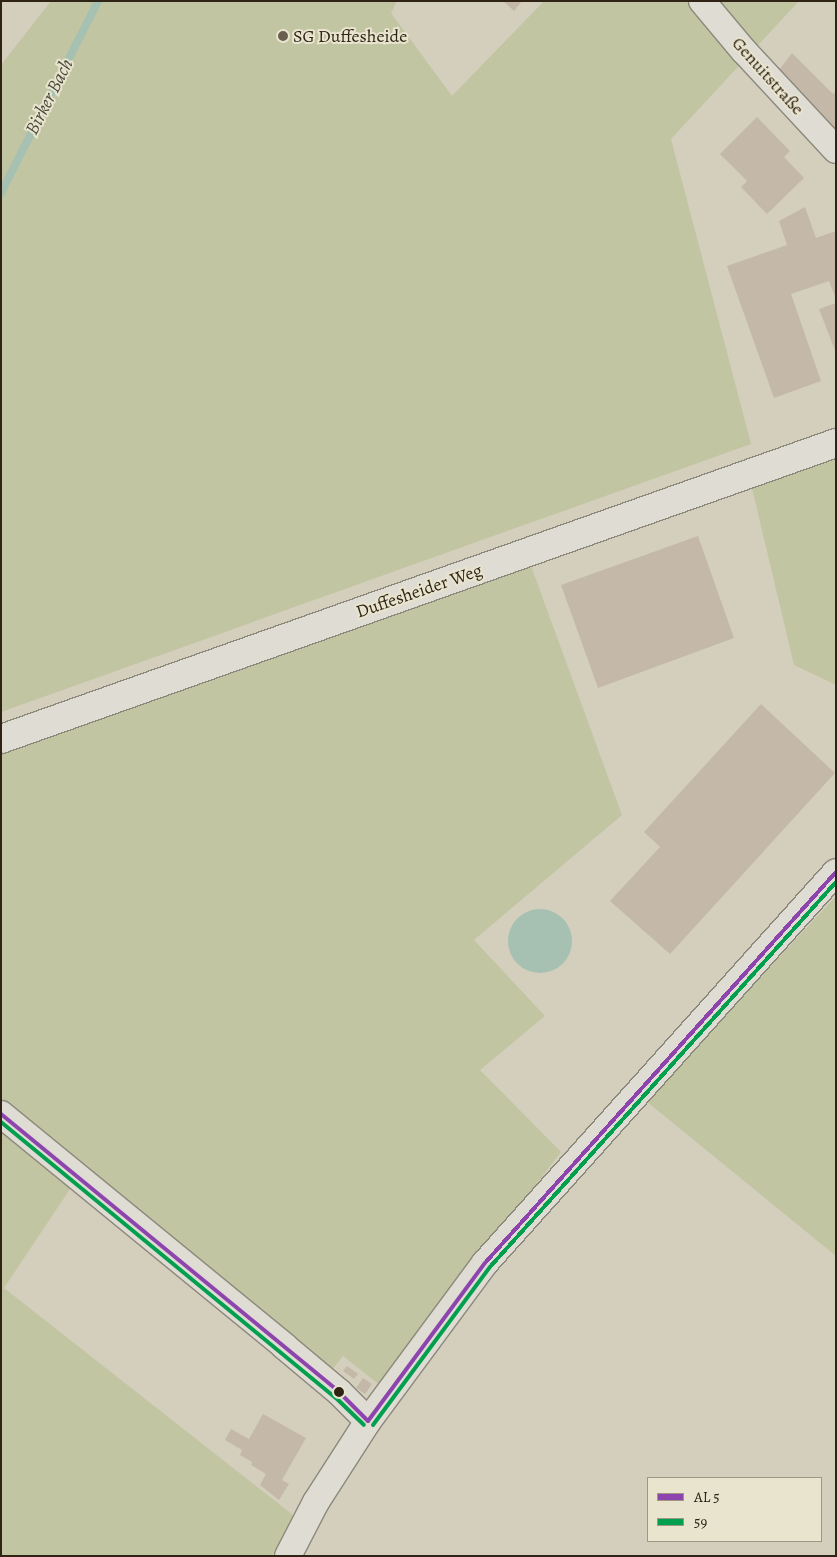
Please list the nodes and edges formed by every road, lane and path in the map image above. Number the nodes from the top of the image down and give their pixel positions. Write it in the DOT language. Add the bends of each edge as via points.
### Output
graph roads {
  1 [pos="702,1"];
  2 [pos="836,150"];
  3 [pos="836,443"];
  4 [pos="1,739"];
  5 [pos="836,872"];
  6 [pos="1,1114"];
  7 [pos="368,1420"];
  8 [pos="288,1556"];
  1 -- 2 [label="street, Genuitstraße"];
  3 -- 4 [label="street, Duffesheider Weg"];
  5 -- 7 [label="street" via="485,1263"];
  6 -- 7 [label="street" via="284,1346"];
  7 -- 8 [label="street" via="316,1502"];
}
